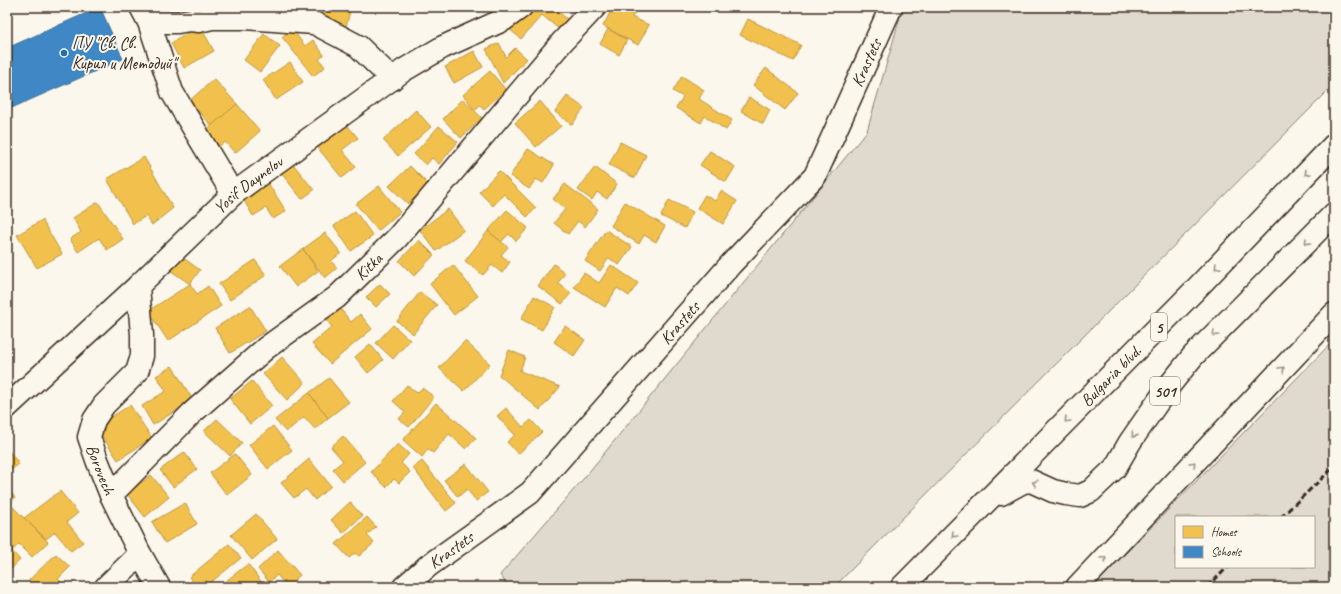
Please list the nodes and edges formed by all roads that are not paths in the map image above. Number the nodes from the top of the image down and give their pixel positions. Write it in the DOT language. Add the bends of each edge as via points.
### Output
graph roads {
  1 [pos="521,7"];
  2 [pos="595,7"];
  3 [pos="891,7"];
  4 [pos="145,15"];
  5 [pos="392,79"];
  6 [pos="1334,145"];
  7 [pos="233,194"];
  8 [pos="1334,214"];
  9 [pos="138,286"];
  10 [pos="1334,314"];
  11 [pos="7,407"];
  12 [pos="111,495"];
  13 [pos="981,507"];
  14 [pos="140,554"];
  15 [pos="106,587"];
  16 [pos="160,587"];
  17 [pos="404,587"];
  18 [pos="902,587"];
  19 [pos="1077,587"];
  1 -- 5 [label="main road, Yosif Daynelov" via="503,20 442,47"];
  2 -- 12 [label="main road, Kitka" via="562,42 397,238 336,296 266,348 198,408"];
  3 -- 17 [label="main road, Krastets" via="815,176 731,264 530,493 428,566"];
  4 -- 5 [label="main road" via="178,22 245,18 314,23 358,46"];
  4 -- 7 [label="main road" via="172,92"];
  5 -- 7 [label="main road, Yosif Daynelov"];
  6 -- 13 [label="main road, Bulgaria blvd. / 5, one-way"];
  7 -- 9 [label="main road, Yosif Daynelov"];
  8 -- 13 [label="main road, 501, one-way" via="1193,356 1169,386 1114,468 1091,491 1080,496 1053,491 1031,481 1023,482"];
  9 -- 11 [label="main road, Yosif Daynelov"];
  9 -- 12 [label="main road, Borovech" via="142,356 137,372 104,405 94,420 89,437"];
  19 -- 10 [label="main road, one-way"];
  12 -- 14 [label="main road, Borovech"];
  13 -- 18 [label="main road, Bulgaria blvd. / 5, one-way"];
  14 -- 15 [label="main road"];
  14 -- 16 [label="main road, Borovech"];
}
